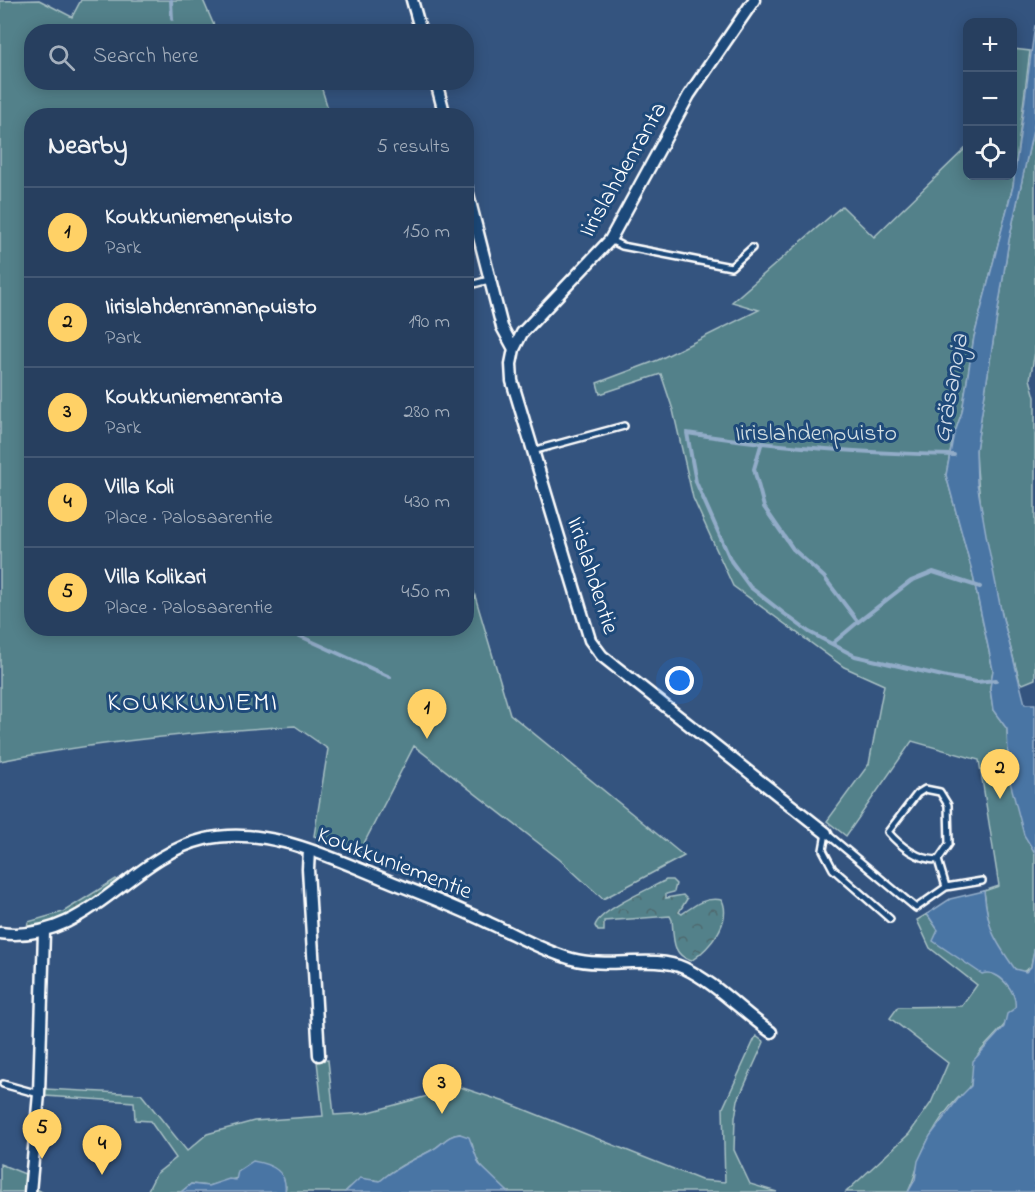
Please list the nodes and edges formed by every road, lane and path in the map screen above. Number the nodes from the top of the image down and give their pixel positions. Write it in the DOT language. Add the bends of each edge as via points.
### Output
graph roads {
  1 [pos="412,0"];
  2 [pos="754,0"];
  3 [pos="419,24"];
  4 [pos="438,90"];
  5 [pos="444,108"];
  6 [pos="474,219"];
  7 [pos="610,240"];
  8 [pos="752,248"];
  9 [pos="489,280"];
  10 [pos="474,284"];
  11 [pos="514,349"];
  12 [pos="624,426"];
  13 [pos="532,451"];
  14 [pos="826,833"];
  15 [pos="309,850"];
  16 [pos="938,860"];
  17 [pos="982,880"];
  18 [pos="946,887"];
  19 [pos="890,919"];
  20 [pos="44,932"];
  21 [pos="0,933"];
  22 [pos="771,1032"];
  23 [pos="319,1055"];
  24 [pos="3,1084"];
  25 [pos="39,1094"];
  26 [pos="30,1192"];
  1 -- 3 [label="street"];
  2 -- 7 [label="street, Iirislahdenranta" via="689,95"];
  4 -- 5 [label="street"];
  6 -- 9 [label="street"];
  7 -- 8 [label="lane" via="622,246 730,267"];
  7 -- 11 [label="street, Iirislahdenranta" via="522,333"];
  9 -- 10 [label="lane"];
  9 -- 11 [label="street" via="502,327"];
  11 -- 13 [label="street, Iirislahdentie" via="510,364 512,381"];
  12 -- 13 [label="lane"];
  13 -- 14 [label="street, Iirislahdentie" via="594,648"];
  14 -- 18 [label="lane, Iirislahdentie" via="916,908"];
  14 -- 19 [label="lane" via="823,850 833,870"];
  15 -- 20 [label="street, Koukkuniementie" via="238,835 199,841 169,853 70,922"];
  15 -- 22 [label="street, Koukkuniementie" via="452,906 571,959 594,964 669,962 699,976"];
  15 -- 23 [label="street"];
  16 -- 16 [label="lane" via="949,844 947,799 940,792 925,789 888,832 920,857"];
  16 -- 18 [label="lane"];
  17 -- 18 [label="lane, Iirislahdentie"];
  20 -- 21 [label="street, Koukkuniementie"];
  20 -- 25 [label="street"];
  24 -- 25 [label="lane"];
  25 -- 26 [label="street"];
}
